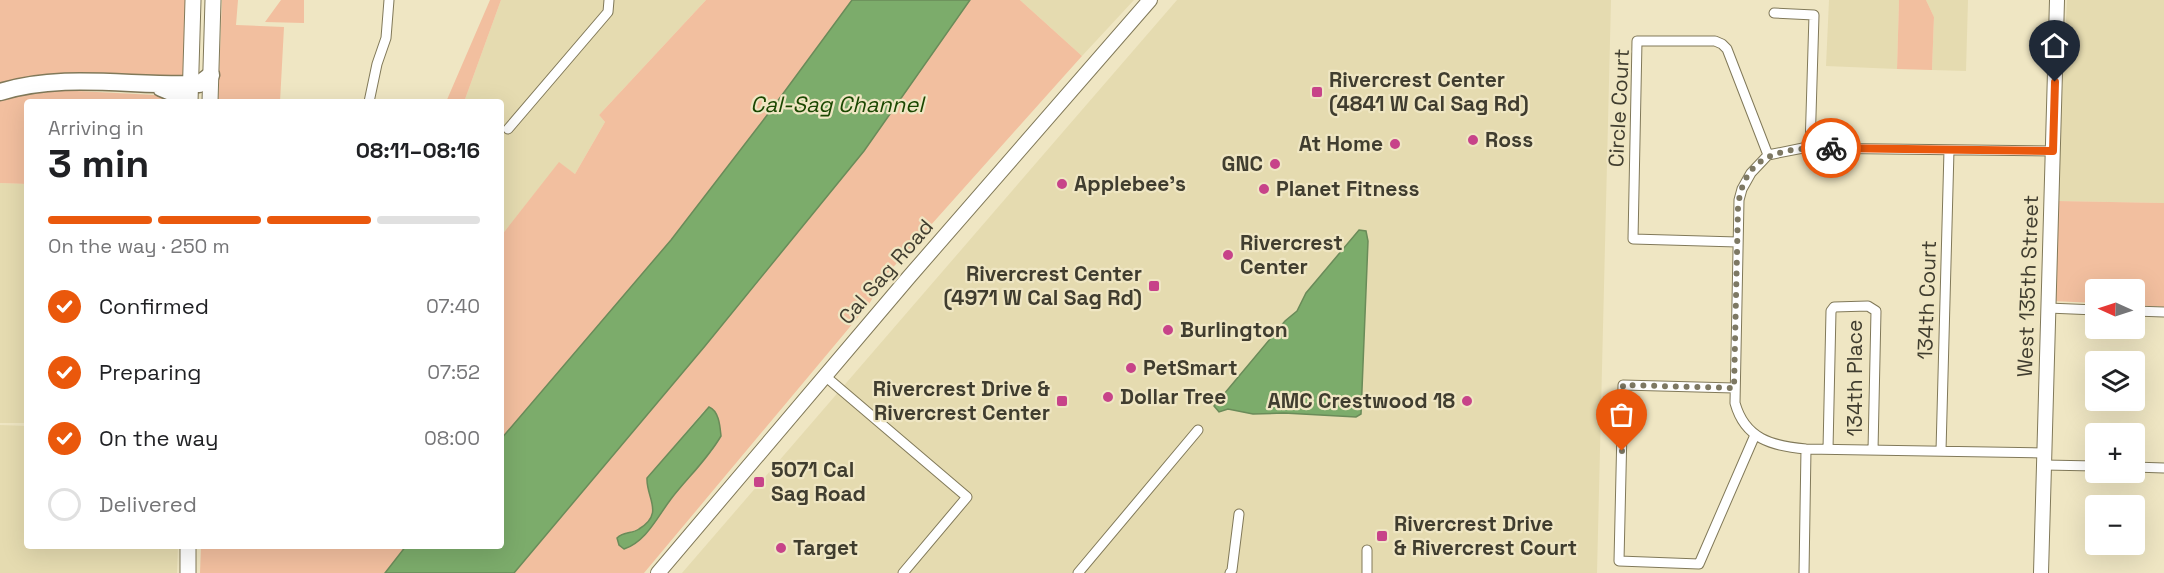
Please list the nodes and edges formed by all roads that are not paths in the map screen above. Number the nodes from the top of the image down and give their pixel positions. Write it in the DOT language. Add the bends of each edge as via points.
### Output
graph roads {
  1 [pos="193,0"];
  2 [pos="213,0"];
  3 [pos="389,0"];
  4 [pos="609,0"];
  5 [pos="1150,0"];
  6 [pos="2057,0"];
  7 [pos="1774,13"];
  8 [pos="211,75"];
  9 [pos="146,84"];
  10 [pos="190,85"];
  11 [pos="0,92"];
  12 [pos="182,99"];
  13 [pos="190,99"];
  14 [pos="210,99"];
  15 [pos="370,99"];
  16 [pos="508,129"];
  17 [pos="1810,148"];
  18 [pos="1949,150"];
  19 [pos="2053,151"];
  20 [pos="1768,155"];
  21 [pos="1737,242"];
  22 [pos="2048,309"];
  23 [pos="2085,310"];
  24 [pos="2145,311"];
  25 [pos="2164,312"];
  26 [pos="825,376"];
  27 [pos="1734,388"];
  28 [pos="1198,430"];
  29 [pos="1755,435"];
  30 [pos="1806,449"];
  31 [pos="1828,449"];
  32 [pos="1873,450"];
  33 [pos="1941,451"];
  34 [pos="2044,459"];
  35 [pos="2085,465"];
  36 [pos="2145,467"];
  37 [pos="2164,468"];
  38 [pos="1239,514"];
  39 [pos="188,549"];
  40 [pos="1367,550"];
  41 [pos="188,573"];
  42 [pos="658,573"];
  43 [pos="903,573"];
  44 [pos="1078,573"];
  45 [pos="1230,573"];
  46 [pos="1367,573"];
  47 [pos="1804,573"];
  48 [pos="2041,573"];
  1 -- 10 [label="main road"];
  2 -- 8 [label="main road"];
  3 -- 15 [label="street" via="386,38"];
  4 -- 16 [label="street" via="609,12"];
  5 -- 26 [label="main road, Cal Sag Road"];
  6 -- 19 [label="main road, West 135th Street"];
  7 -- 17 [label="street" via="1814,15"];
  8 -- 10 [label="highway"];
  8 -- 14 [label="main road"];
  9 -- 10 [label="highway"];
  9 -- 11 [label="highway" via="51,82"];
  9 -- 12 [label="highway" via="167,89"];
  10 -- 13 [label="main road"];
  17 -- 18 [label="street"];
  17 -- 20 [label="street"];
  18 -- 19 [label="street"];
  18 -- 33 [label="street, 134th Court"];
  19 -- 22 [label="main road, West 135th Street"];
  20 -- 21 [label="street" via="1750,173 1742,189"];
  20 -- 21 [label="street, Circle Court" via="1722,44 1636,41 1632,239"];
  21 -- 27 [label="street"];
  22 -- 23 [label="street"];
  22 -- 34 [label="main road, West 135th Street"];
  24 -- 25 [label="street"];
  26 -- 42 [label="main road, Cal Sag Road"];
  26 -- 43 [label="street" via="967,497"];
  27 -- 29 [label="street" via="1737,411"];
  27 -- 29 [label="street" via="1623,385 1619,561 1699,564"];
  28 -- 44 [label="street"];
  29 -- 30 [label="street" via="1779,447"];
  30 -- 31 [label="street"];
  30 -- 47 [label="street"];
  31 -- 32 [label="street"];
  31 -- 32 [label="street, 134th Place" via="1831,311 1834,307 1868,306 1876,311"];
  32 -- 33 [label="street"];
  33 -- 34 [label="street"];
  34 -- 35 [label="street"];
  34 -- 48 [label="main road, West 135th Street"];
  36 -- 37 [label="street"];
  38 -- 45 [label="street"];
  39 -- 41 [label="main road"];
  40 -- 46 [label="street"];
}
